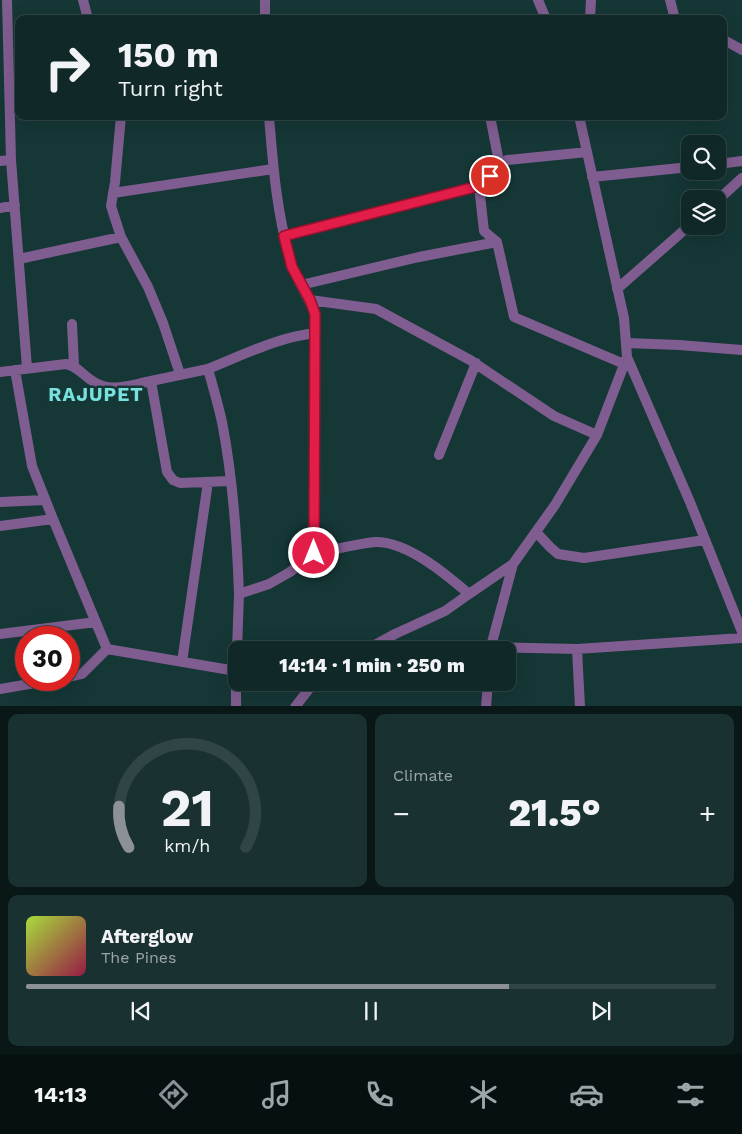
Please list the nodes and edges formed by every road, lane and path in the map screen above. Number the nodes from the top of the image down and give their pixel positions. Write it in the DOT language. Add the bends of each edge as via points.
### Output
graph roads {
  1 [pos="7,0"];
  2 [pos="83,0"];
  3 [pos="265,0"];
  4 [pos="538,0"];
  5 [pos="592,0"];
  6 [pos="670,0"];
  7 [pos="87,15"];
  8 [pos="266,15"];
  9 [pos="544,15"];
  10 [pos="590,15"];
  11 [pos="674,15"];
  12 [pos="727,42"];
  13 [pos="742,50"];
  14 [pos="121,120"];
  15 [pos="269,120"];
  16 [pos="491,120"];
  17 [pos="580,120"];
  18 [pos="587,152"];
  19 [pos="5,161"];
  20 [pos="742,161"];
  21 [pos="726,163"];
  22 [pos="500,167"];
  23 [pos="681,168"];
  24 [pos="273,169"];
  25 [pos="592,177"];
  26 [pos="742,178"];
  27 [pos="479,186"];
  28 [pos="113,193"];
  29 [pos="726,193"];
  30 [pos="15,205"];
  31 [pos="0,208"];
  32 [pos="681,233"];
  33 [pos="284,236"];
  34 [pos="121,237"];
  35 [pos="497,242"];
  36 [pos="19,259"];
  37 [pos="301,285"];
  38 [pos="617,289"];
  39 [pos="310,300"];
  40 [pos="72,324"];
  41 [pos="316,333"];
  42 [pos="626,343"];
  43 [pos="742,350"];
  44 [pos="626,360"];
  45 [pos="476,363"];
  46 [pos="74,365"];
  47 [pos="27,368"];
  48 [pos="208,369"];
  49 [pos="15,370"];
  50 [pos="0,372"];
  51 [pos="180,374"];
  52 [pos="151,381"];
  53 [pos="597,435"];
  54 [pos="439,455"];
  55 [pos="208,482"];
  56 [pos="230,482"];
  57 [pos="45,500"];
  58 [pos="0,502"];
  59 [pos="53,519"];
  60 [pos="0,526"];
  61 [pos="536,532"];
  62 [pos="705,540"];
  63 [pos="314,553"];
  64 [pos="513,564"];
  65 [pos="239,594"];
  66 [pos="469,594"];
  67 [pos="96,622"];
  68 [pos="742,632"];
  69 [pos="0,634"];
  70 [pos="742,638"];
  71 [pos="237,641"];
  72 [pos="382,641"];
  73 [pos="492,641"];
  74 [pos="107,649"];
  75 [pos="516,649"];
  76 [pos="577,649"];
  77 [pos="182,662"];
  78 [pos="228,670"];
  79 [pos="80,674"];
  80 [pos="15,686"];
  81 [pos="0,689"];
  82 [pos="236,691"];
  83 [pos="307,691"];
  84 [pos="487,691"];
  85 [pos="236,706"];
  86 [pos="295,706"];
  87 [pos="486,706"];
  88 [pos="580,706"];
  1 -- 19 [label="street"];
  2 -- 7 [label="street"];
  3 -- 8 [label="street"];
  4 -- 9 [label="street"];
  5 -- 10 [label="street"];
  6 -- 11 [label="street"];
  12 -- 13 [label="street"];
  14 -- 28 [label="street"];
  15 -- 24 [label="street"];
  16 -- 22 [label="street"];
  17 -- 18 [label="street"];
  18 -- 22 [label="street" via="507,160"];
  18 -- 25 [label="street"];
  19 -- 30 [label="street"];
  20 -- 21 [label="street"];
  22 -- 27 [label="street"];
  23 -- 25 [label="street"];
  24 -- 28 [label="street"];
  24 -- 33 [label="street"];
  25 -- 38 [label="street"];
  26 -- 29 [label="street"];
  27 -- 33 [label="street"];
  27 -- 35 [label="street" via="484,231"];
  28 -- 34 [label="street" via="111,206"];
  30 -- 31 [label="street"];
  30 -- 36 [label="street"];
  32 -- 38 [label="street"];
  33 -- 37 [label="street" via="292,267"];
  34 -- 36 [label="street"];
  34 -- 51 [label="street" via="148,287"];
  35 -- 37 [label="street"];
  35 -- 44 [label="street" via="514,317"];
  36 -- 47 [label="street"];
  37 -- 39 [label="street"];
  38 -- 42 [label="street"];
  39 -- 41 [label="street"];
  39 -- 45 [label="street" via="376,309"];
  40 -- 46 [label="street"];
  41 -- 48 [label="street" via="292,337"];
  41 -- 63 [label="street"];
  42 -- 43 [label="street"];
  42 -- 44 [label="street"];
  44 -- 53 [label="street"];
  44 -- 62 [label="street"];
  45 -- 53 [label="street" via="554,416"];
  45 -- 54 [label="street"];
  46 -- 47 [label="street"];
  46 -- 52 [label="street" via="90,380 110,389"];
  47 -- 49 [label="street"];
  48 -- 51 [label="street"];
  48 -- 56 [label="street" via="222,421"];
  49 -- 50 [label="street"];
  49 -- 57 [label="street" via="32,466"];
  51 -- 52 [label="street"];
  52 -- 55 [label="street" via="167,472 180,483"];
  53 -- 61 [label="street"];
  55 -- 56 [label="street"];
  55 -- 77 [label="street"];
  56 -- 65 [label="street"];
  57 -- 58 [label="street"];
  57 -- 59 [label="street"];
  59 -- 60 [label="street"];
  59 -- 67 [label="street"];
  61 -- 62 [label="street" via="558,554 584,558"];
  61 -- 64 [label="street"];
  62 -- 68 [label="street"];
  63 -- 65 [label="street" via="269,584"];
  63 -- 66 [label="street" via="377,542 397,546 432,563"];
  64 -- 66 [label="street"];
  64 -- 73 [label="street"];
  65 -- 71 [label="street"];
  66 -- 72 [label="street" via="445,610"];
  67 -- 69 [label="street"];
  67 -- 74 [label="street"];
  70 -- 76 [label="street"];
  74 -- 77 [label="street"];
  74 -- 79 [label="street"];
  75 -- 76 [label="street"];
  76 -- 88 [label="street"];
  77 -- 78 [label="street"];
  80 -- 81 [label="street"];
  82 -- 85 [label="street"];
  83 -- 86 [label="street"];
  84 -- 87 [label="street"];
}
